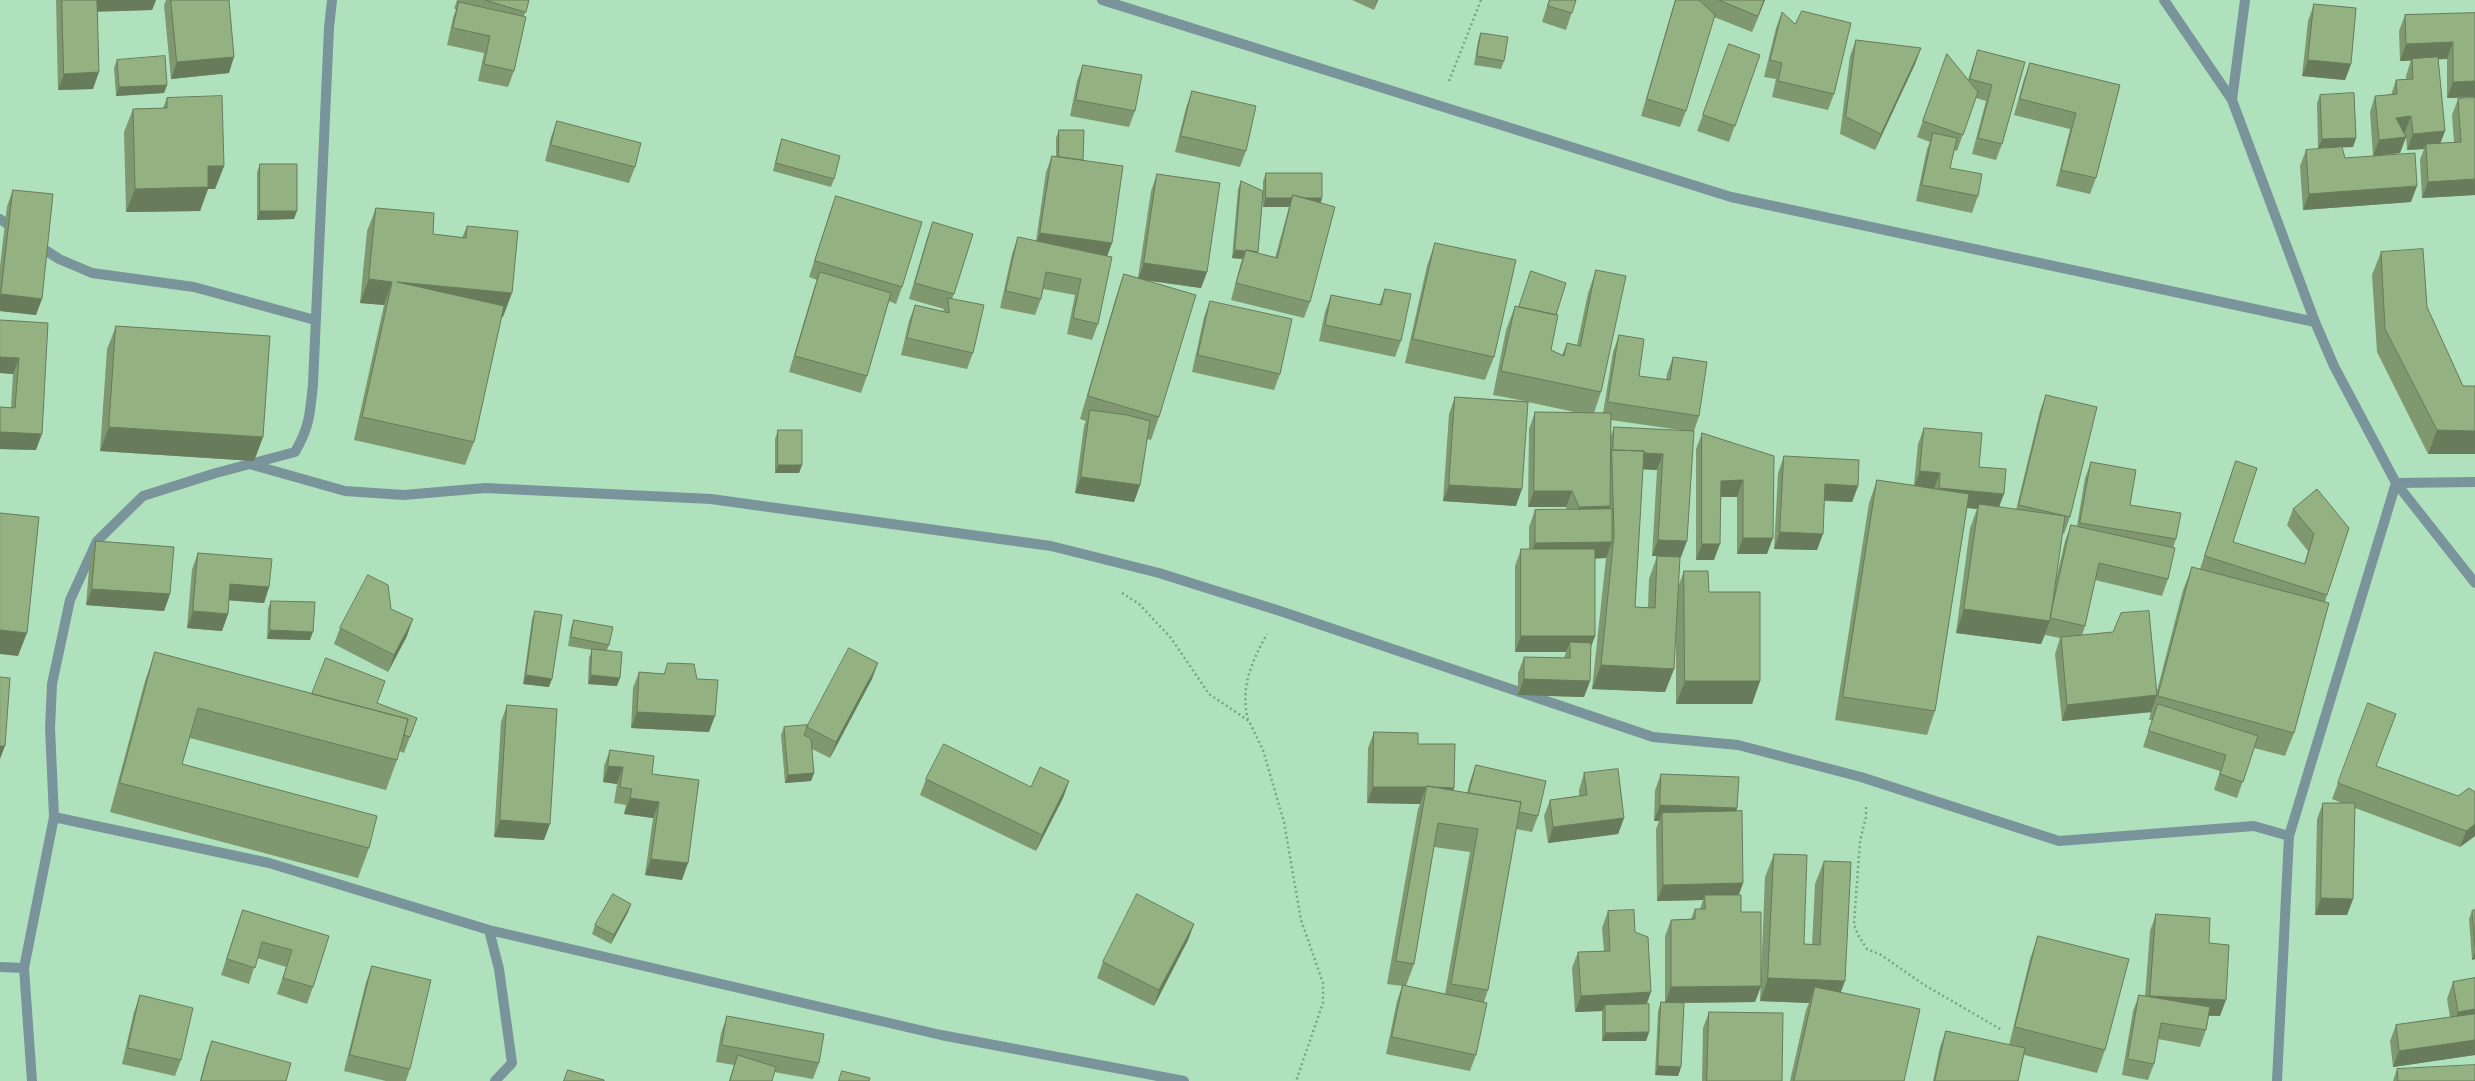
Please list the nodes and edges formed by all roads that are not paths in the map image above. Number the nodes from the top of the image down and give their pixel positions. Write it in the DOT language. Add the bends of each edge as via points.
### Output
graph roads {
  1 [pos="332,0"];
  2 [pos="1102,0"];
  3 [pos="2164,0"];
  4 [pos="2245,0"];
  5 [pos="2232,100"];
  6 [pos="0,219"];
  7 [pos="315,320"];
  8 [pos="2315,322"];
  9 [pos="253,465"];
  10 [pos="2475,482"];
  11 [pos="2396,483"];
  12 [pos="2475,583"];
  13 [pos="54,817"];
  14 [pos="2289,836"];
  15 [pos="489,930"];
  16 [pos="0,967"];
  17 [pos="24,968"];
  18 [pos="32,1081"];
  19 [pos="496,1081"];
  20 [pos="1184,1081"];
  21 [pos="2277,1081"];
  1 -- 7 [label="street"];
  2 -- 8 [label="street" via="1730,197"];
  3 -- 5 [label="street"];
  4 -- 5 [label="street"];
  5 -- 8 [label="street"];
  6 -- 7 [label="street" via="59,259 92,273 194,287"];
  7 -- 9 [label="street" via="312,399 310,421 305,435 295,452"];
  8 -- 11 [label="street" via="2334,366"];
  9 -- 13 [label="street" via="216,473 143,496 97,542 70,600 52,684 50,728"];
  9 -- 14 [label="street" via="345,491 404,495 485,488 711,498 1051,546 1159,573 1280,611 1653,737 1738,745 1861,777 2059,841 2254,826"];
  10 -- 11 [label="street"];
  11 -- 12 [label="street"];
  11 -- 14 [label="street"];
  13 -- 15 [label="street" via="269,863"];
  13 -- 17 [label="street"];
  14 -- 21 [label="street"];
  15 -- 19 [label="street" via="500,977 512,1063"];
  15 -- 20 [label="street" via="941,1035"];
  16 -- 17 [label="street"];
  17 -- 18 [label="street"];
}
